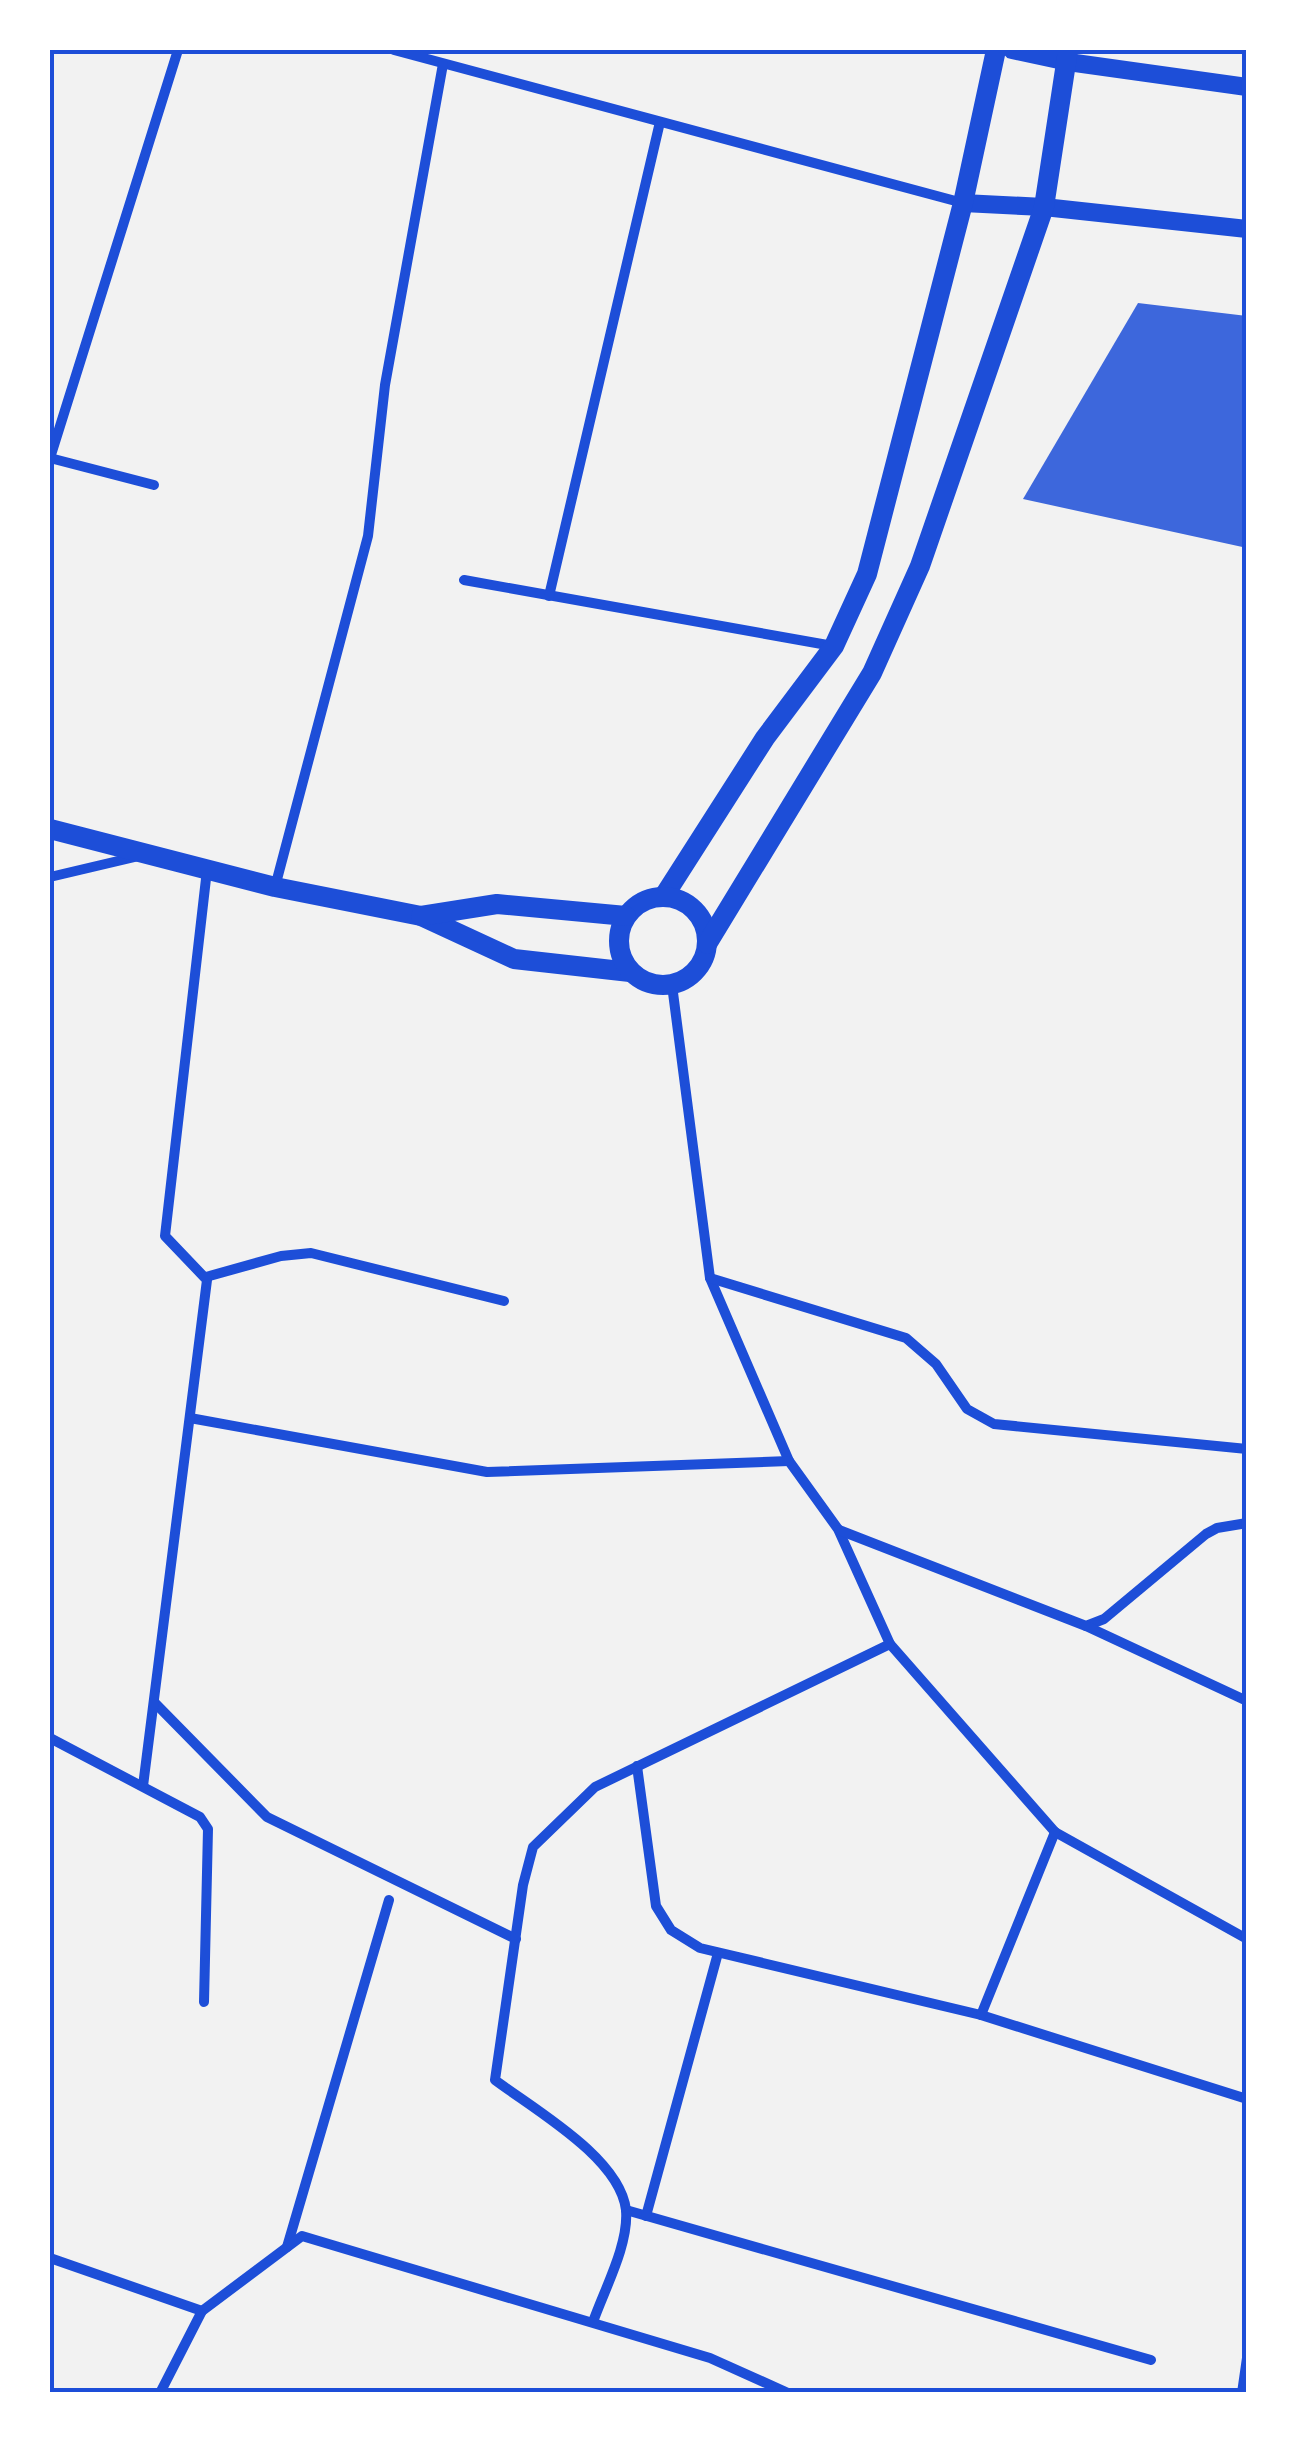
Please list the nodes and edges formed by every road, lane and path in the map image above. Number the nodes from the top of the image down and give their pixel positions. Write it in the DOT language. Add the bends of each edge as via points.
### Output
graph roads {
  1 [pos="178,50"];
  2 [pos="394,50"];
  3 [pos="996,50"];
  4 [pos="1012,50"];
  5 [pos="1068,56"];
  6 [pos="443,64"];
  7 [pos="1247,86"];
  8 [pos="660,122"];
  9 [pos="962,203"];
  10 [pos="1044,207"];
  11 [pos="1247,229"];
  12 [pos="50,458"];
  13 [pos="154,485"];
  14 [pos="464,580"];
  15 [pos="549,596"];
  16 [pos="834,646"];
  17 [pos="50,830"];
  18 [pos="145,854"];
  19 [pos="207,870"];
  20 [pos="50,878"];
  21 [pos="275,887"];
  22 [pos="664,896"];
  23 [pos="420,916"];
  24 [pos="626,916"];
  25 [pos="707,944"];
  26 [pos="630,972"];
  27 [pos="672,984"];
  28 [pos="206,1276"];
  29 [pos="710,1278"];
  30 [pos="504,1301"];
  31 [pos="190,1418"];
  32 [pos="1247,1449"];
  33 [pos="789,1461"];
  34 [pos="1247,1523"];
  35 [pos="838,1529"];
  36 [pos="1086,1626"];
  37 [pos="890,1644"];
  38 [pos="1247,1701"];
  39 [pos="154,1702"];
  40 [pos="50,1738"];
  41 [pos="637,1766"];
  42 [pos="144,1786"];
  43 [pos="1054,1832"];
  44 [pos="389,1900"];
  45 [pos="516,1939"];
  46 [pos="1247,1939"];
  47 [pos="718,1952"];
  48 [pos="204,2002"];
  49 [pos="980,2015"];
  50 [pos="1247,2099"];
  51 [pos="626,2210"];
  52 [pos="646,2216"];
  53 [pos="287,2248"];
  54 [pos="50,2258"];
  55 [pos="202,2310"];
  56 [pos="593,2322"];
  57 [pos="1247,2358"];
  58 [pos="1151,2360"];
  59 [pos="160,2393"];
  60 [pos="788,2393"];
  61 [pos="1242,2393"];
  1 -- 12 [label="street"];
  2 -- 6 [label="street"];
  3 -- 9 [label="main road"];
  4 -- 5 [label="street"];
  5 -- 7 [label="street"];
  5 -- 10 [label="main road"];
  6 -- 8 [label="street"];
  6 -- 21 [label="street" via="384,385 368,536"];
  8 -- 9 [label="street"];
  8 -- 15 [label="street"];
  9 -- 10 [label="street"];
  9 -- 16 [label="main road" via="867,574"];
  10 -- 11 [label="street"];
  10 -- 25 [label="main road" via="896,626"];
  12 -- 13 [label="street"];
  14 -- 15 [label="street"];
  15 -- 16 [label="street"];
  16 -- 22 [label="main road" via="765,738"];
  17 -- 18 [label="main road"];
  18 -- 19 [label="main road"];
  18 -- 20 [label="street"];
  19 -- 21 [label="main road"];
  19 -- 28 [label="street" via="165,1236"];
  21 -- 23 [label="main road"];
  22 -- 24 [label="main road"];
  22 -- 25 [label="main road" via="690,906"];
  23 -- 24 [label="main road" via="496,904"];
  23 -- 26 [label="main road" via="514,959"];
  24 -- 26 [label="main road" via="618,945"];
  25 -- 27 [label="main road" via="697,969"];
  26 -- 27 [label="main road" via="658,986"];
  27 -- 29 [label="street"];
  28 -- 30 [label="street" via="311,1253"];
  28 -- 31 [label="street"];
  29 -- 32 [label="street" via="906,1338 936,1364 967,1409 994,1424"];
  29 -- 33 [label="street"];
  31 -- 33 [label="street" via="487,1472"];
  31 -- 39 [label="street"];
  33 -- 35 [label="street"];
  34 -- 36 [label="street" via="1217,1528"];
  35 -- 36 [label="street"];
  35 -- 37 [label="street"];
  36 -- 38 [label="street"];
  37 -- 41 [label="street"];
  37 -- 43 [label="street"];
  39 -- 42 [label="street"];
  39 -- 45 [label="street" via="267,1817"];
  40 -- 42 [label="street"];
  41 -- 45 [label="street" via="595,1787 533,1847"];
  41 -- 47 [label="street" via="656,1906 671,1930"];
  42 -- 48 [label="street" via="208,1828"];
  43 -- 46 [label="street"];
  43 -- 49 [label="street"];
  44 -- 53 [label="street"];
  45 -- 51 [label="street" via="496,2080 613,2174"];
  47 -- 49 [label="street"];
  47 -- 52 [label="street"];
  49 -- 50 [label="street"];
  51 -- 52 [label="street"];
  51 -- 56 [label="street"];
  52 -- 58 [label="street"];
  53 -- 55 [label="street"];
  53 -- 56 [label="street" via="302,2236"];
  54 -- 55 [label="street"];
  55 -- 59 [label="street"];
  56 -- 60 [label="street" via="710,2358"];
  57 -- 61 [label="street"];
}
